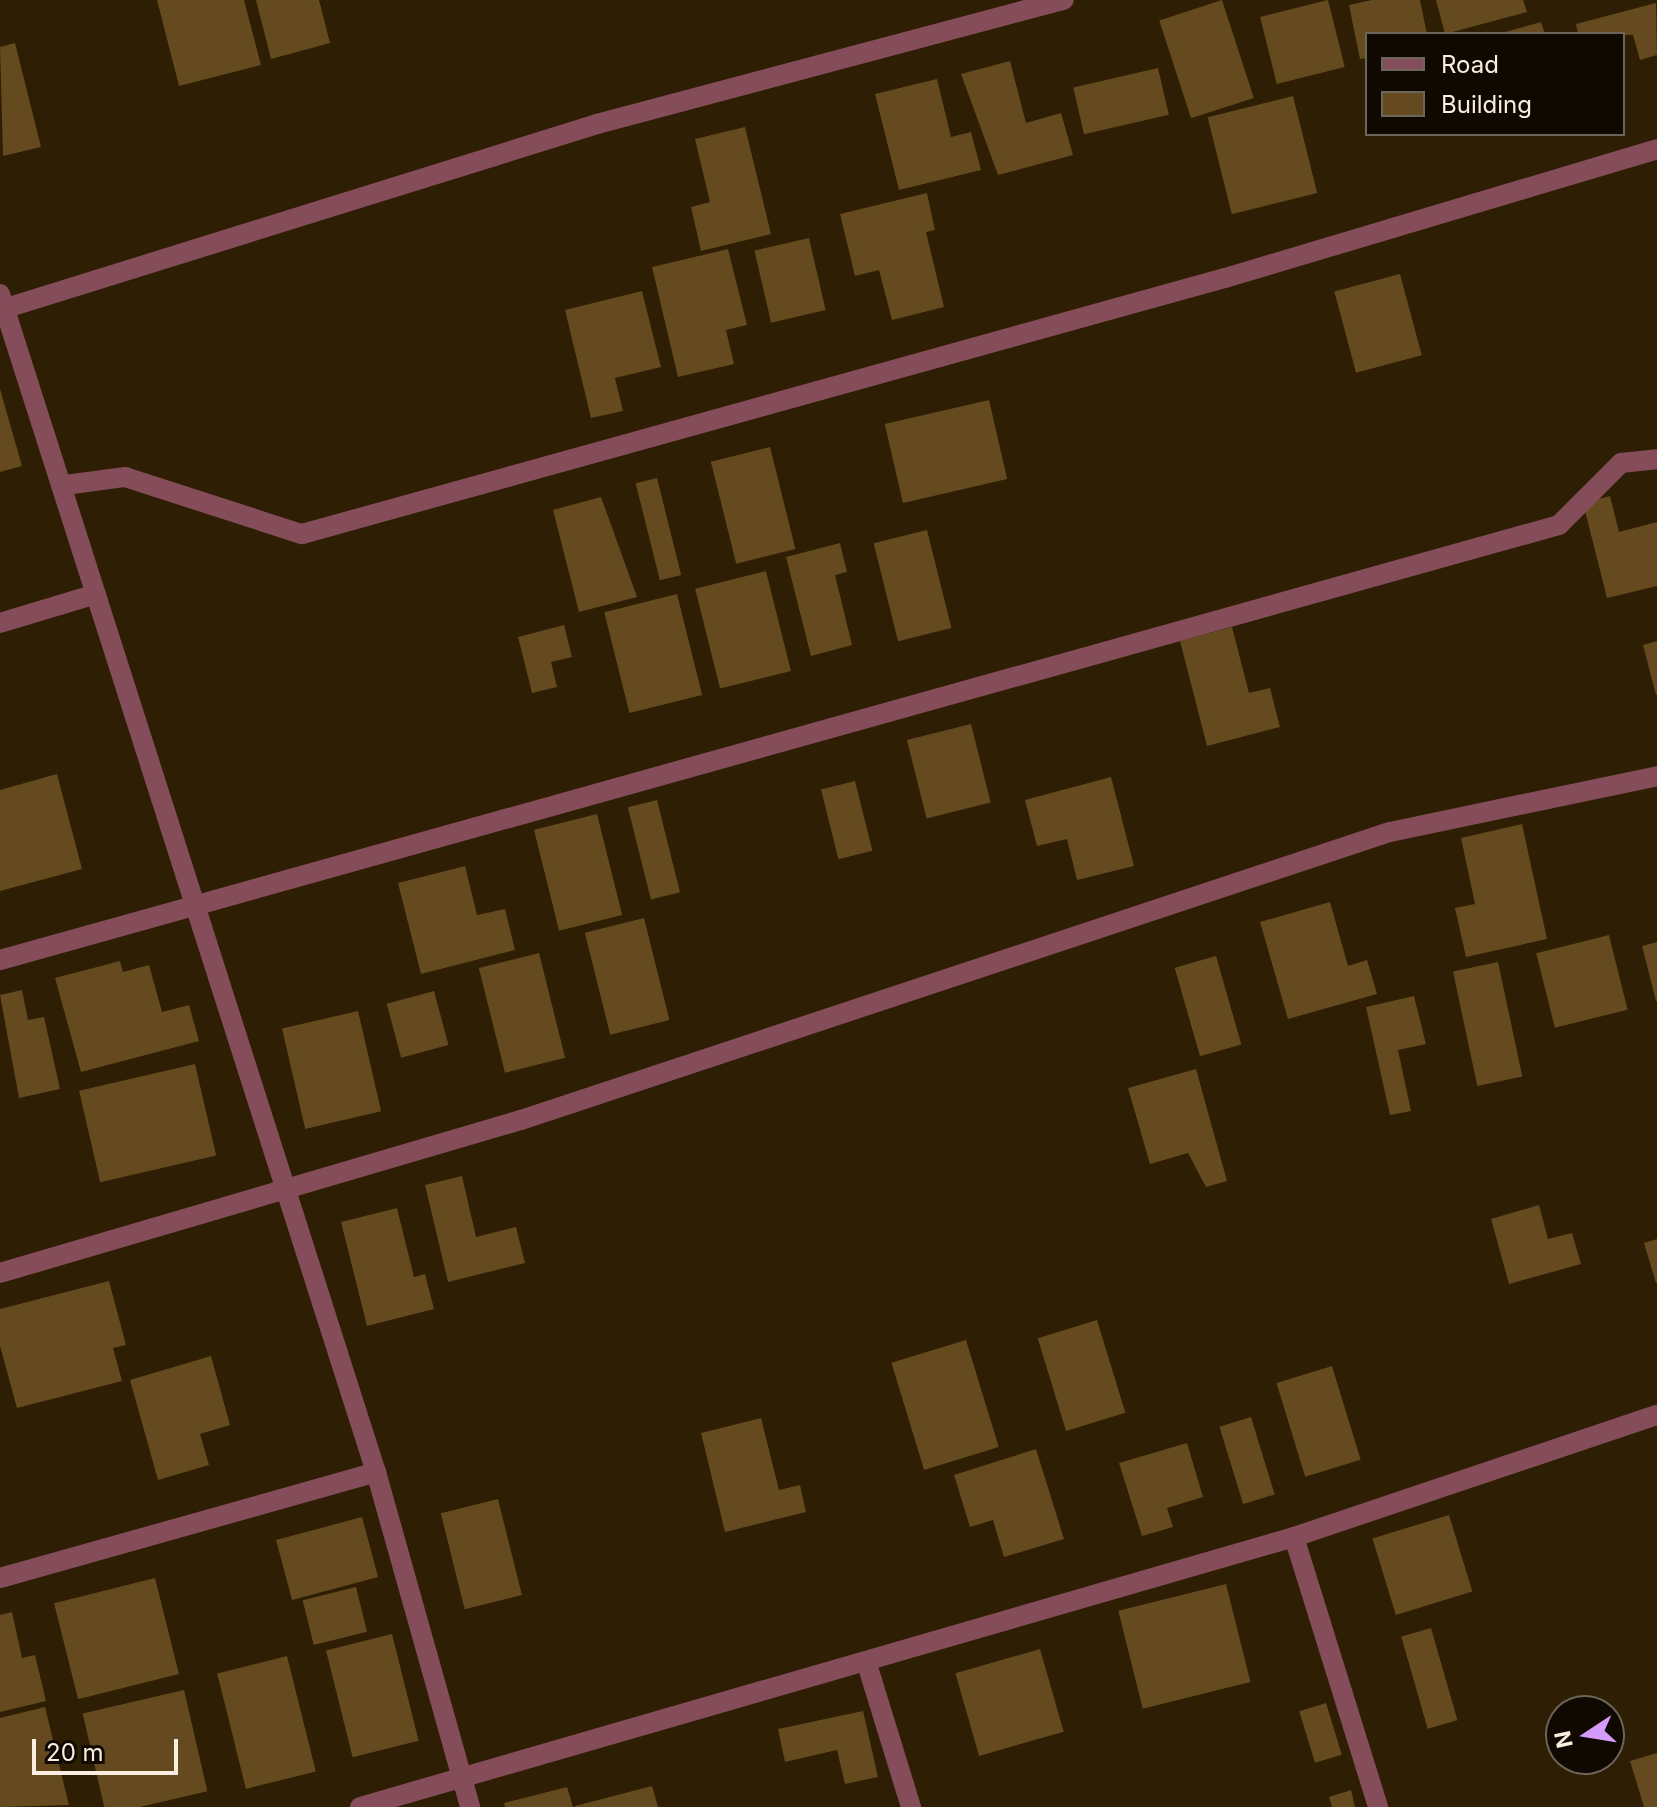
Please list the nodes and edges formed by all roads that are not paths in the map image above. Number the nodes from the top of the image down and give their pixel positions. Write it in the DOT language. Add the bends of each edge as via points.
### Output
graph roads {
  1 [pos="1064,0"];
  2 [pos="1657,149"];
  3 [pos="2,304"];
  4 [pos="1657,459"];
  5 [pos="65,485"];
  6 [pos="96,594"];
  7 [pos="0,623"];
  8 [pos="1657,776"];
  9 [pos="194,901"];
  10 [pos="0,960"];
  11 [pos="287,1186"];
  12 [pos="0,1273"];
  13 [pos="1657,1415"];
  14 [pos="376,1472"];
  15 [pos="1294,1537"];
  16 [pos="0,1578"];
  17 [pos="867,1664"];
  18 [pos="461,1776"];
  19 [pos="360,1807"];
  20 [pos="470,1807"];
  21 [pos="911,1807"];
  22 [pos="1378,1807"];
  1 -- 3 [label="street" via="597,124"];
  2 -- 5 [label="street" via="1210,282 302,534 125,477"];
  3 -- 5 [label="street"];
  4 -- 9 [label="street" via="1621,463 1559,525"];
  5 -- 6 [label="street"];
  6 -- 7 [label="street"];
  6 -- 9 [label="street"];
  8 -- 11 [label="street" via="1390,832 521,1120"];
  9 -- 10 [label="street"];
  9 -- 11 [label="street"];
  11 -- 12 [label="street"];
  11 -- 14 [label="street"];
  13 -- 15 [label="street"];
  14 -- 16 [label="street"];
  14 -- 18 [label="street"];
  15 -- 17 [label="street"];
  15 -- 22 [label="street"];
  17 -- 18 [label="street"];
  17 -- 21 [label="street"];
  18 -- 19 [label="street"];
  18 -- 20 [label="street"];
}
